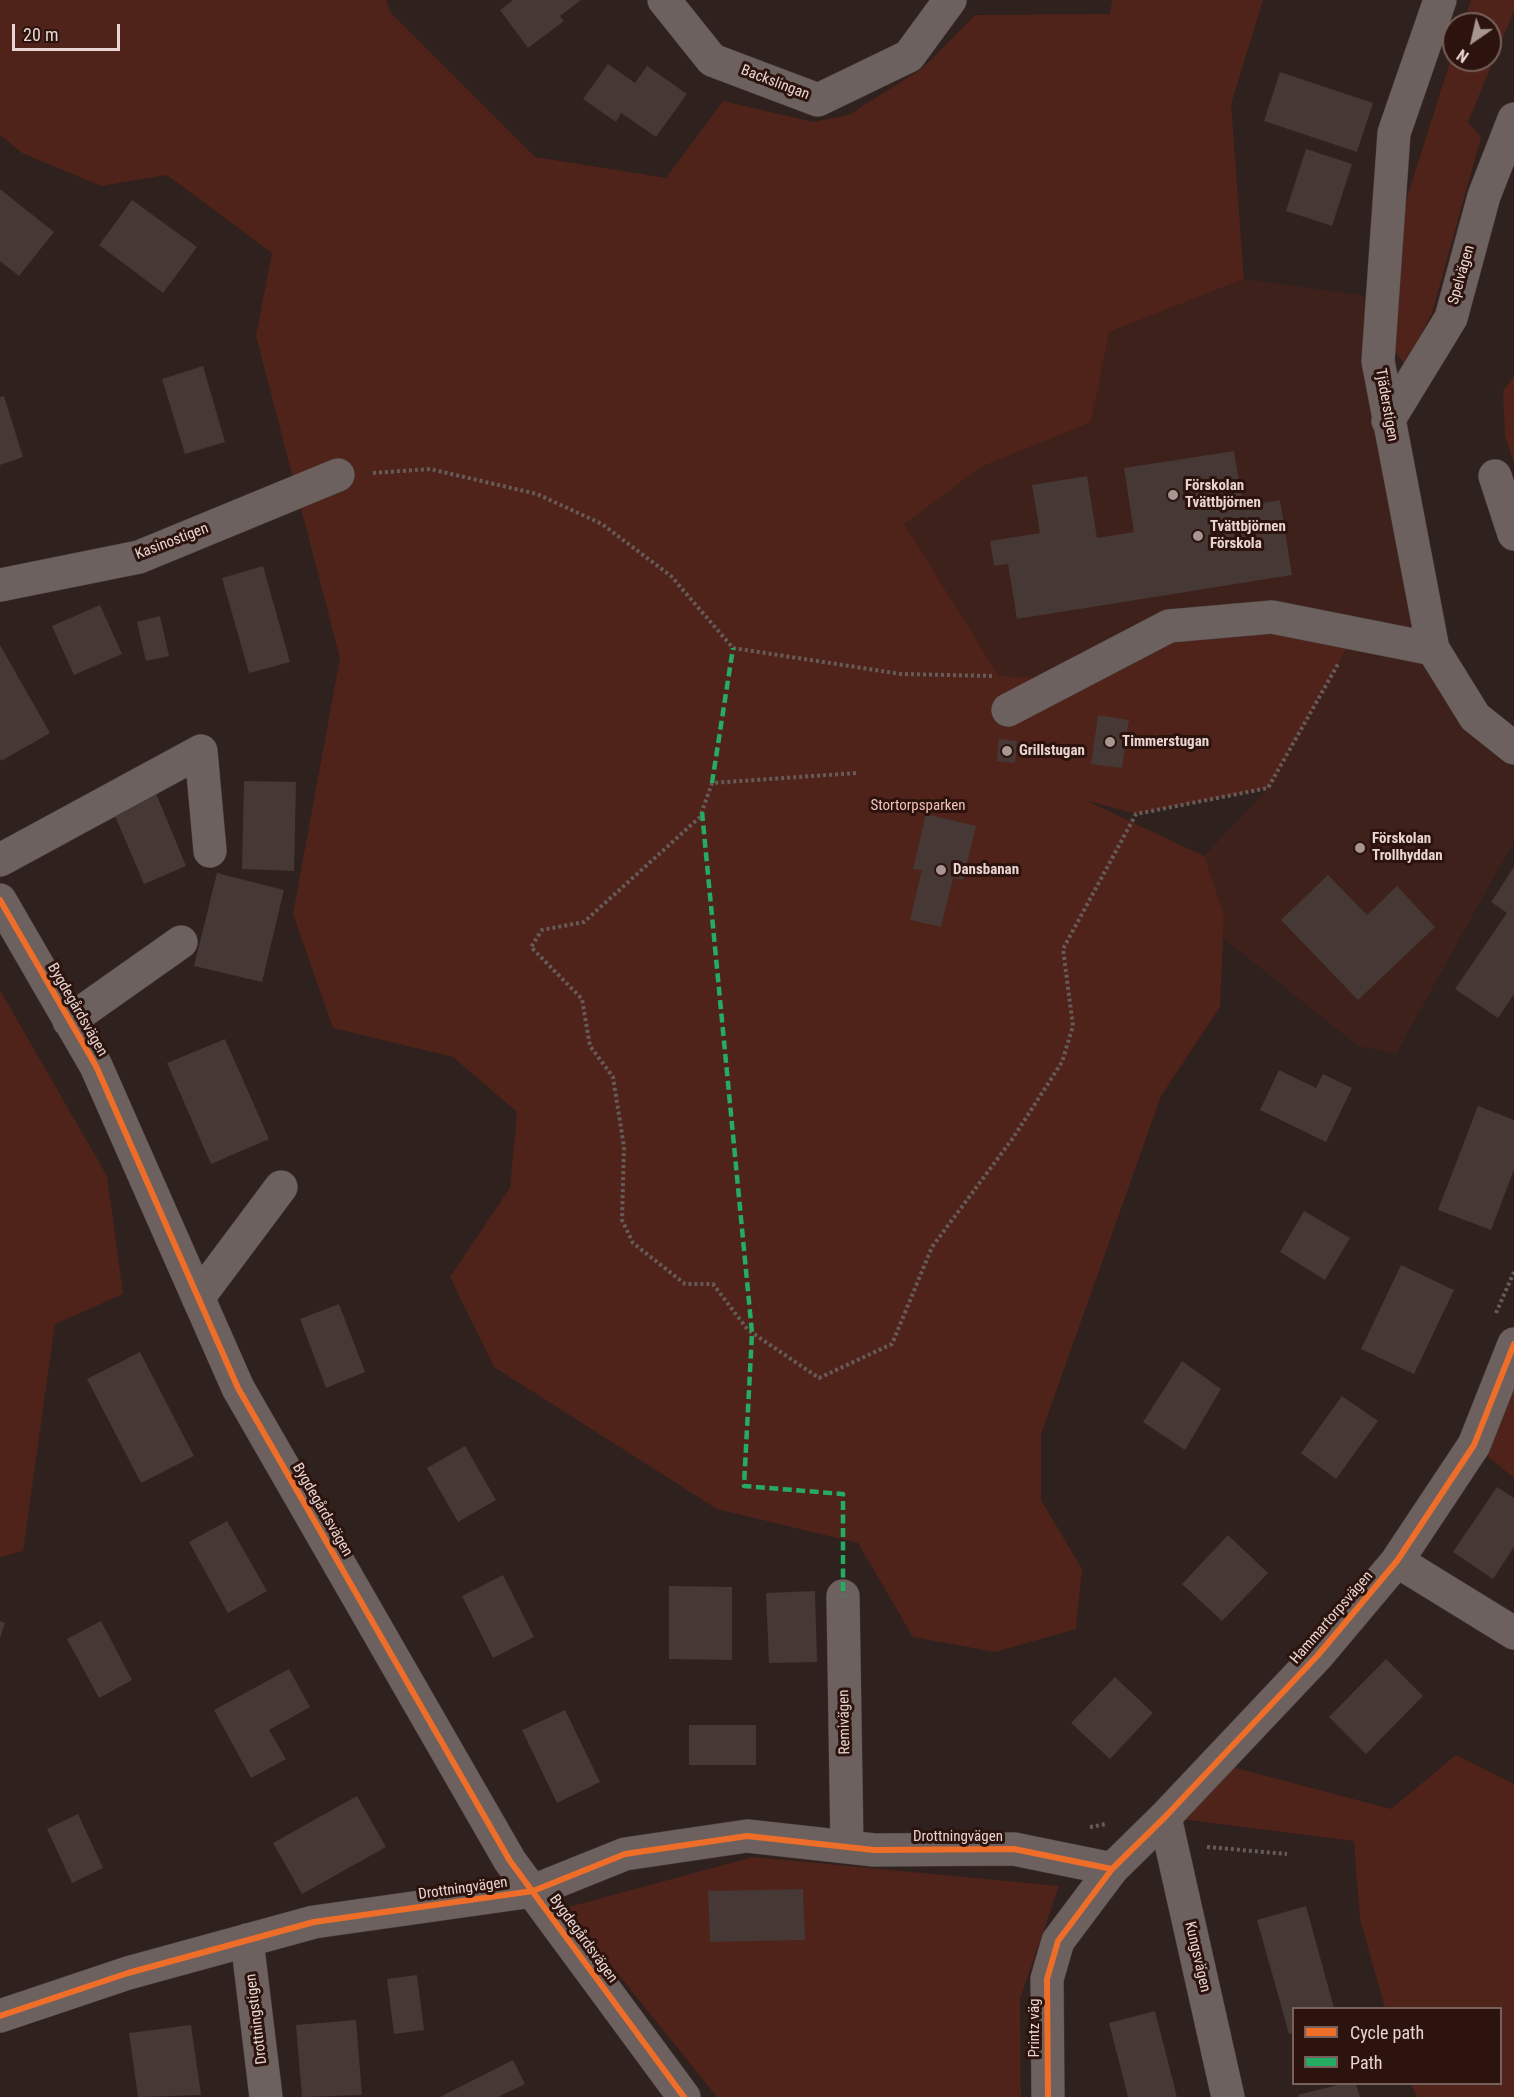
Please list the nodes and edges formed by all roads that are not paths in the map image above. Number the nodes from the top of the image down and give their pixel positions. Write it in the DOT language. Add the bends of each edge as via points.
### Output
graph roads {
  1 [pos="664,0"];
  2 [pos="950,0"];
  3 [pos="1440,0"];
  4 [pos="1514,119"];
  5 [pos="1388,421"];
  6 [pos="338,476"];
  7 [pos="1496,476"];
  8 [pos="1514,534"];
  9 [pos="0,585"];
  10 [pos="1433,649"];
  11 [pos="1008,710"];
  12 [pos="1514,748"];
  13 [pos="210,851"];
  14 [pos="0,860"];
  15 [pos="0,900"];
  16 [pos="181,942"];
  17 [pos="69,1021"];
  18 [pos="281,1187"];
  19 [pos="198,1298"];
  20 [pos="1503,1332"];
  21 [pos="1396,1561"];
  22 [pos="843,1596"];
  23 [pos="1514,1633"];
  24 [pos="1166,1817"];
  25 [pos="847,1847"];
  26 [pos="1112,1869"];
  27 [pos="533,1891"];
  28 [pos="248,1940"];
  29 [pos="0,2016"];
  30 [pos="266,2097"];
  31 [pos="684,2097"];
  32 [pos="1048,2097"];
  33 [pos="1228,2097"];
  1 -- 2 [label="street, Backslingan" via="712,60 818,100 909,56"];
  3 -- 5 [label="street, Tjäderstigen" via="1394,133 1378,361"];
  4 -- 5 [label="street, Spelvägen" via="1484,196 1450,318"];
  5 -- 10 [label="street, Tjäderstigen"];
  6 -- 9 [label="street, Kasinostigen" via="139,557"];
  7 -- 8 [label="street"];
  10 -- 11 [label="street" via="1272,617 1169,626"];
  10 -- 12 [label="street, Tjäderstigen" via="1475,717"];
  13 -- 14 [label="street" via="201,751"];
  15 -- 17 [label="street, Bygdegårdsvägen"];
  16 -- 17 [label="street"];
  17 -- 19 [label="street, Bygdegårdsvägen" via="96,1066"];
  18 -- 19 [label="street"];
  19 -- 27 [label="street, Bygdegårdsvägen" via="238,1388 510,1862"];
  20 -- 21 [label="street, Hammartorpsvägen" via="1474,1445"];
  21 -- 23 [label="street"];
  21 -- 24 [label="street, Hammartorpsvägen" via="1318,1655"];
  22 -- 25 [label="street, Remivägen"];
  24 -- 26 [label="street, Hammartorpsvägen"];
  24 -- 33 [label="street, Kungsvägen"];
  25 -- 26 [label="street, Drottningvägen" via="1014,1849"];
  25 -- 27 [label="street, Drottningvägen" via="747,1836 625,1854"];
  26 -- 32 [label="street, Printz väg" via="1058,1941 1047,1979"];
  27 -- 28 [label="street, Drottningvägen" via="314,1922"];
  27 -- 31 [label="street, Bygdegårdsvägen"];
  28 -- 29 [label="street, Drottningvägen" via="128,1973"];
  28 -- 30 [label="street, Drottningstigen"];
}
